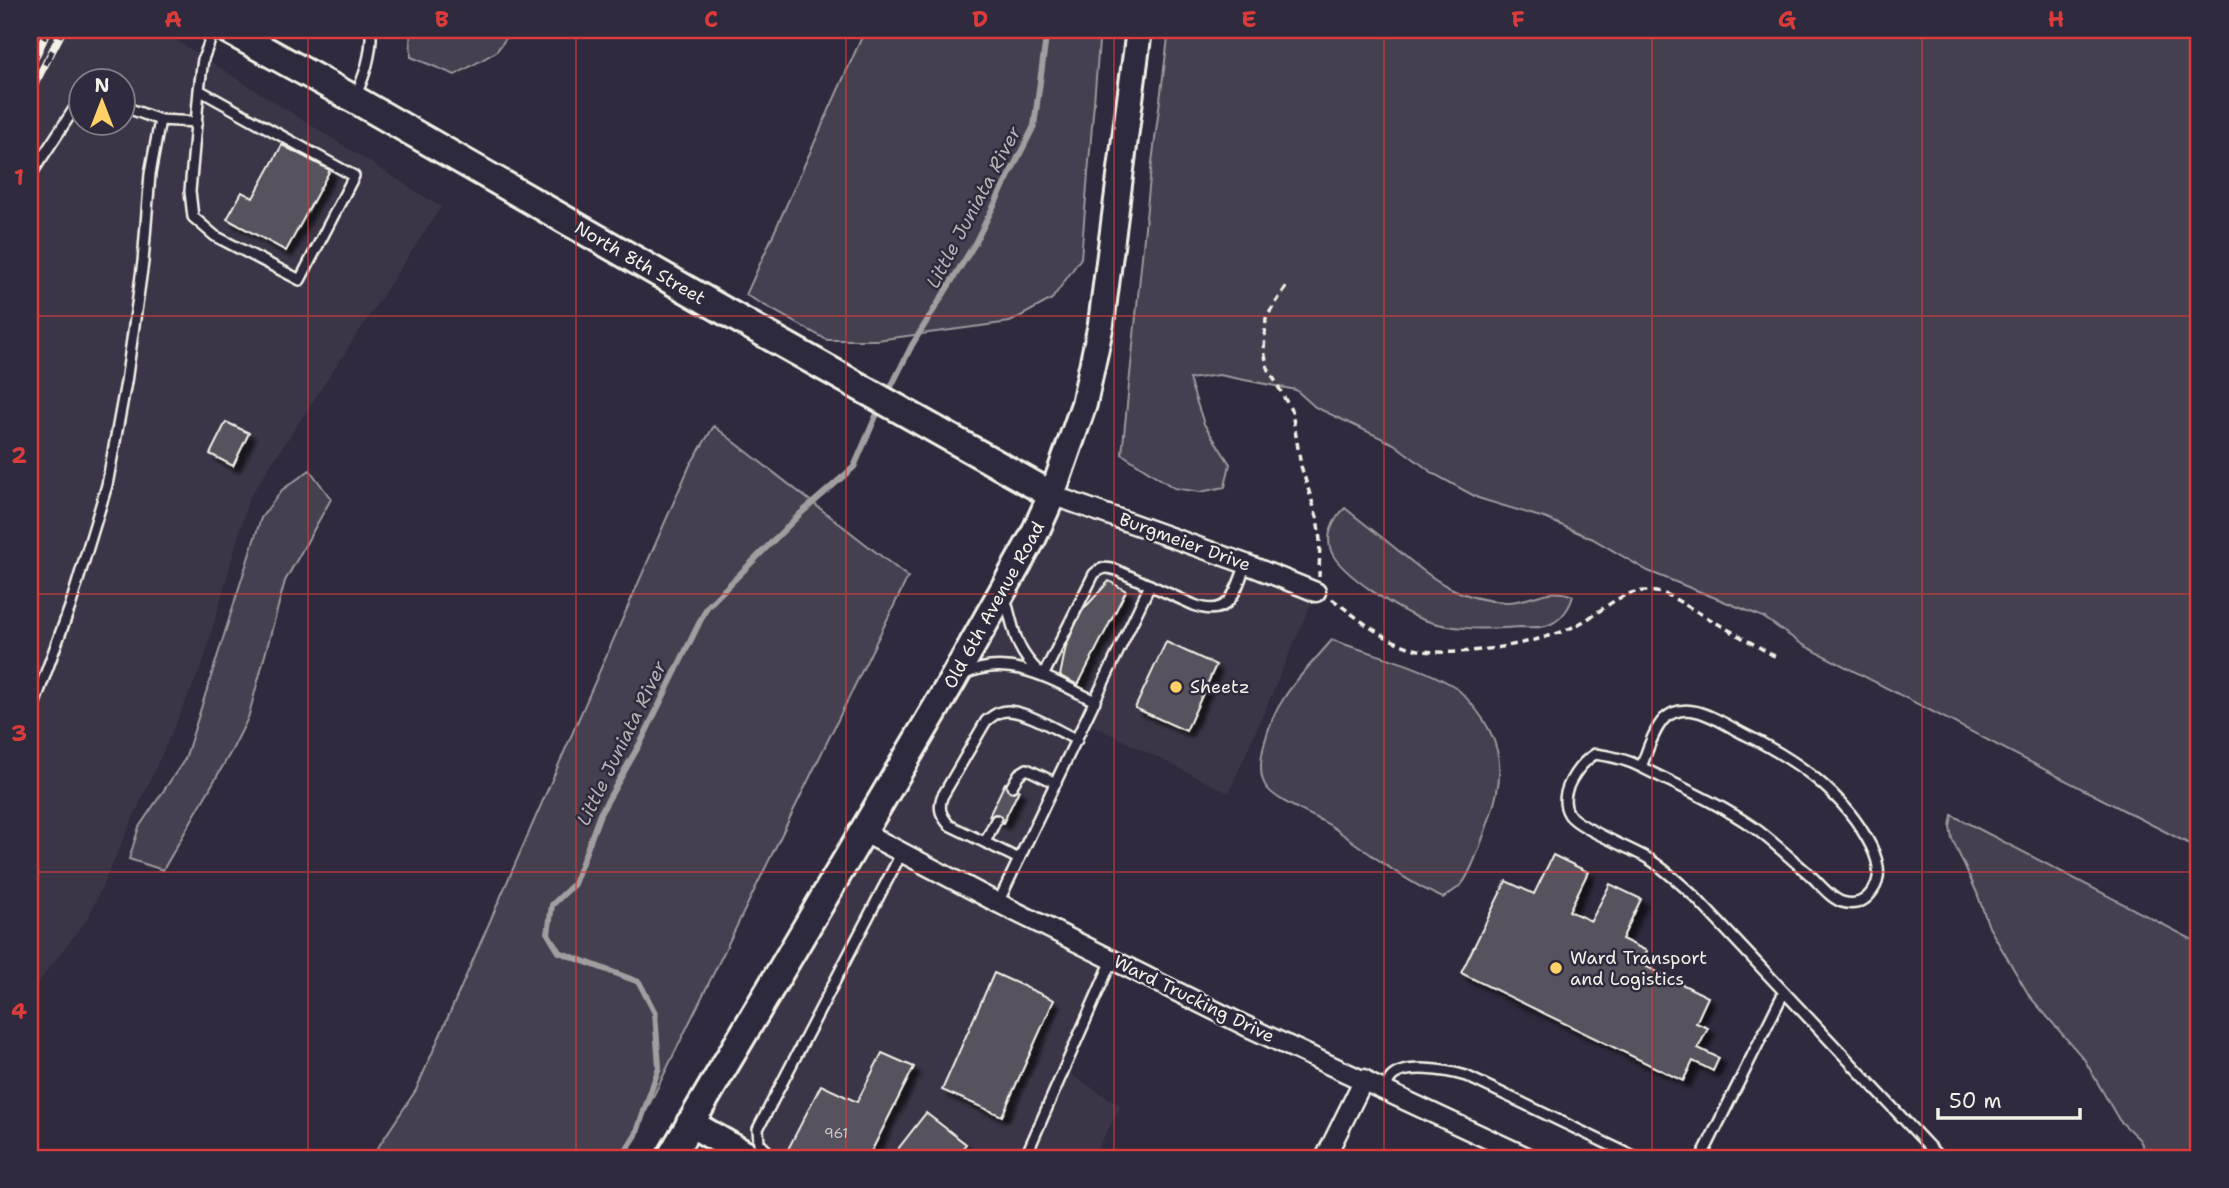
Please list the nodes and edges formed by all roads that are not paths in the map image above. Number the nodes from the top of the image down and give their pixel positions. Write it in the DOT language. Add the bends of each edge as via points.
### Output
graph roads {
  1 [pos="214,30"];
  2 [pos="371,30"];
  3 [pos="1139,30"];
  4 [pos="234,38"];
  5 [pos="199,90"];
  6 [pos="354,99"];
  7 [pos="136,111"];
  8 [pos="160,120"];
  9 [pos="66,121"];
  10 [pos="197,122"];
  11 [pos="30,176"];
  12 [pos="1052,495"];
  13 [pos="1246,564"];
  14 [pos="1150,585"];
  15 [pos="1002,591"];
  16 [pos="1317,592"];
  17 [pos="1043,676"];
  18 [pos="952,681"];
  19 [pos="1095,701"];
  20 [pos="30,716"];
  21 [pos="1077,740"];
  22 [pos="1641,767"];
  23 [pos="1056,783"];
  24 [pos="1012,786"];
  25 [pos="996,820"];
  26 [pos="863,832"];
  27 [pos="985,842"];
  28 [pos="902,852"];
  29 [pos="1019,859"];
  30 [pos="998,903"];
  31 [pos="1112,960"];
  32 [pos="1784,992"];
  33 [pos="1364,1079"];
  34 [pos="1386,1090"];
  35 [pos="691,1123"];
  36 [pos="670,1158"];
  37 [pos="751,1158"];
  38 [pos="774,1158"];
  39 [pos="1024,1158"];
  40 [pos="1325,1158"];
  41 [pos="1529,1158"];
  42 [pos="1637,1158"];
  43 [pos="1701,1158"];
  44 [pos="1940,1158"];
  1 -- 5 [label="lane" via="203,59"];
  2 -- 6 [label="lane" via="366,72"];
  3 -- 12 [label="main road, Old 6th Avenue Road" via="1101,324 1084,404"];
  4 -- 6 [label="main road, North 8th Street"];
  5 -- 10 [label="lane"];
  5 -- 10 [label="lane" via="354,176 300,280 215,236 194,218 190,191"];
  6 -- 12 [label="main road, North 8th Street"];
  7 -- 8 [label="lane"];
  8 -- 10 [label="lane"];
  8 -- 20 [label="lane" via="127,382 107,485"];
  9 -- 11 [label="lane"];
  12 -- 13 [label="street, Burgmeier Drive"];
  12 -- 15 [label="main road, Old 6th Avenue Road"];
  13 -- 14 [label="lane" via="1225,606 1215,610"];
  13 -- 16 [label="street, Burgmeier Drive"];
  14 -- 17 [label="lane" via="1107,567 1094,574"];
  14 -- 19 [label="lane"];
  15 -- 17 [label="lane" via="1016,643"];
  15 -- 18 [label="main road, Old 6th Avenue Road"];
  17 -- 18 [label="lane" via="999,666"];
  17 -- 19 [label="lane"];
  18 -- 26 [label="main road, Old 6th Avenue Road"];
  19 -- 21 [label="lane"];
  21 -- 23 [label="lane"];
  21 -- 27 [label="lane" via="1019,713 1005,711 986,721 939,807 949,825"];
  22 -- 22 [label="lane" via="1737,816 1838,901 1853,905 1867,899 1878,884 1876,855 1844,804 1800,766 1700,712 1686,709 1664,719"];
  22 -- 32 [label="lane" via="1594,754 1582,762 1569,784 1565,802 1569,814 1677,880"];
  23 -- 24 [label="lane" via="1027,769"];
  23 -- 29 [label="lane"];
  25 -- 27 [label="lane"];
  26 -- 28 [label="street, Ward Trucking Drive"];
  26 -- 35 [label="main road, Old 6th Avenue Road"];
  27 -- 29 [label="lane"];
  28 -- 30 [label="street, Ward Trucking Drive"];
  28 -- 38 [label="lane" via="758,1129 759,1143"];
  29 -- 30 [label="lane"];
  30 -- 31 [label="street, Ward Trucking Drive"];
  31 -- 33 [label="street, Ward Trucking Drive"];
  31 -- 39 [label="lane"];
  32 -- 43 [label="lane"];
  32 -- 44 [label="lane"];
  33 -- 34 [label="street, Ward Trucking Drive"];
  33 -- 40 [label="street"];
  34 -- 41 [label="street, Ward Trucking Drive"];
  34 -- 42 [label="lane" via="1398,1074 1449,1071"];
  35 -- 36 [label="main road, Old 6th Avenue Road"];
  35 -- 37 [label="main road"];
}
